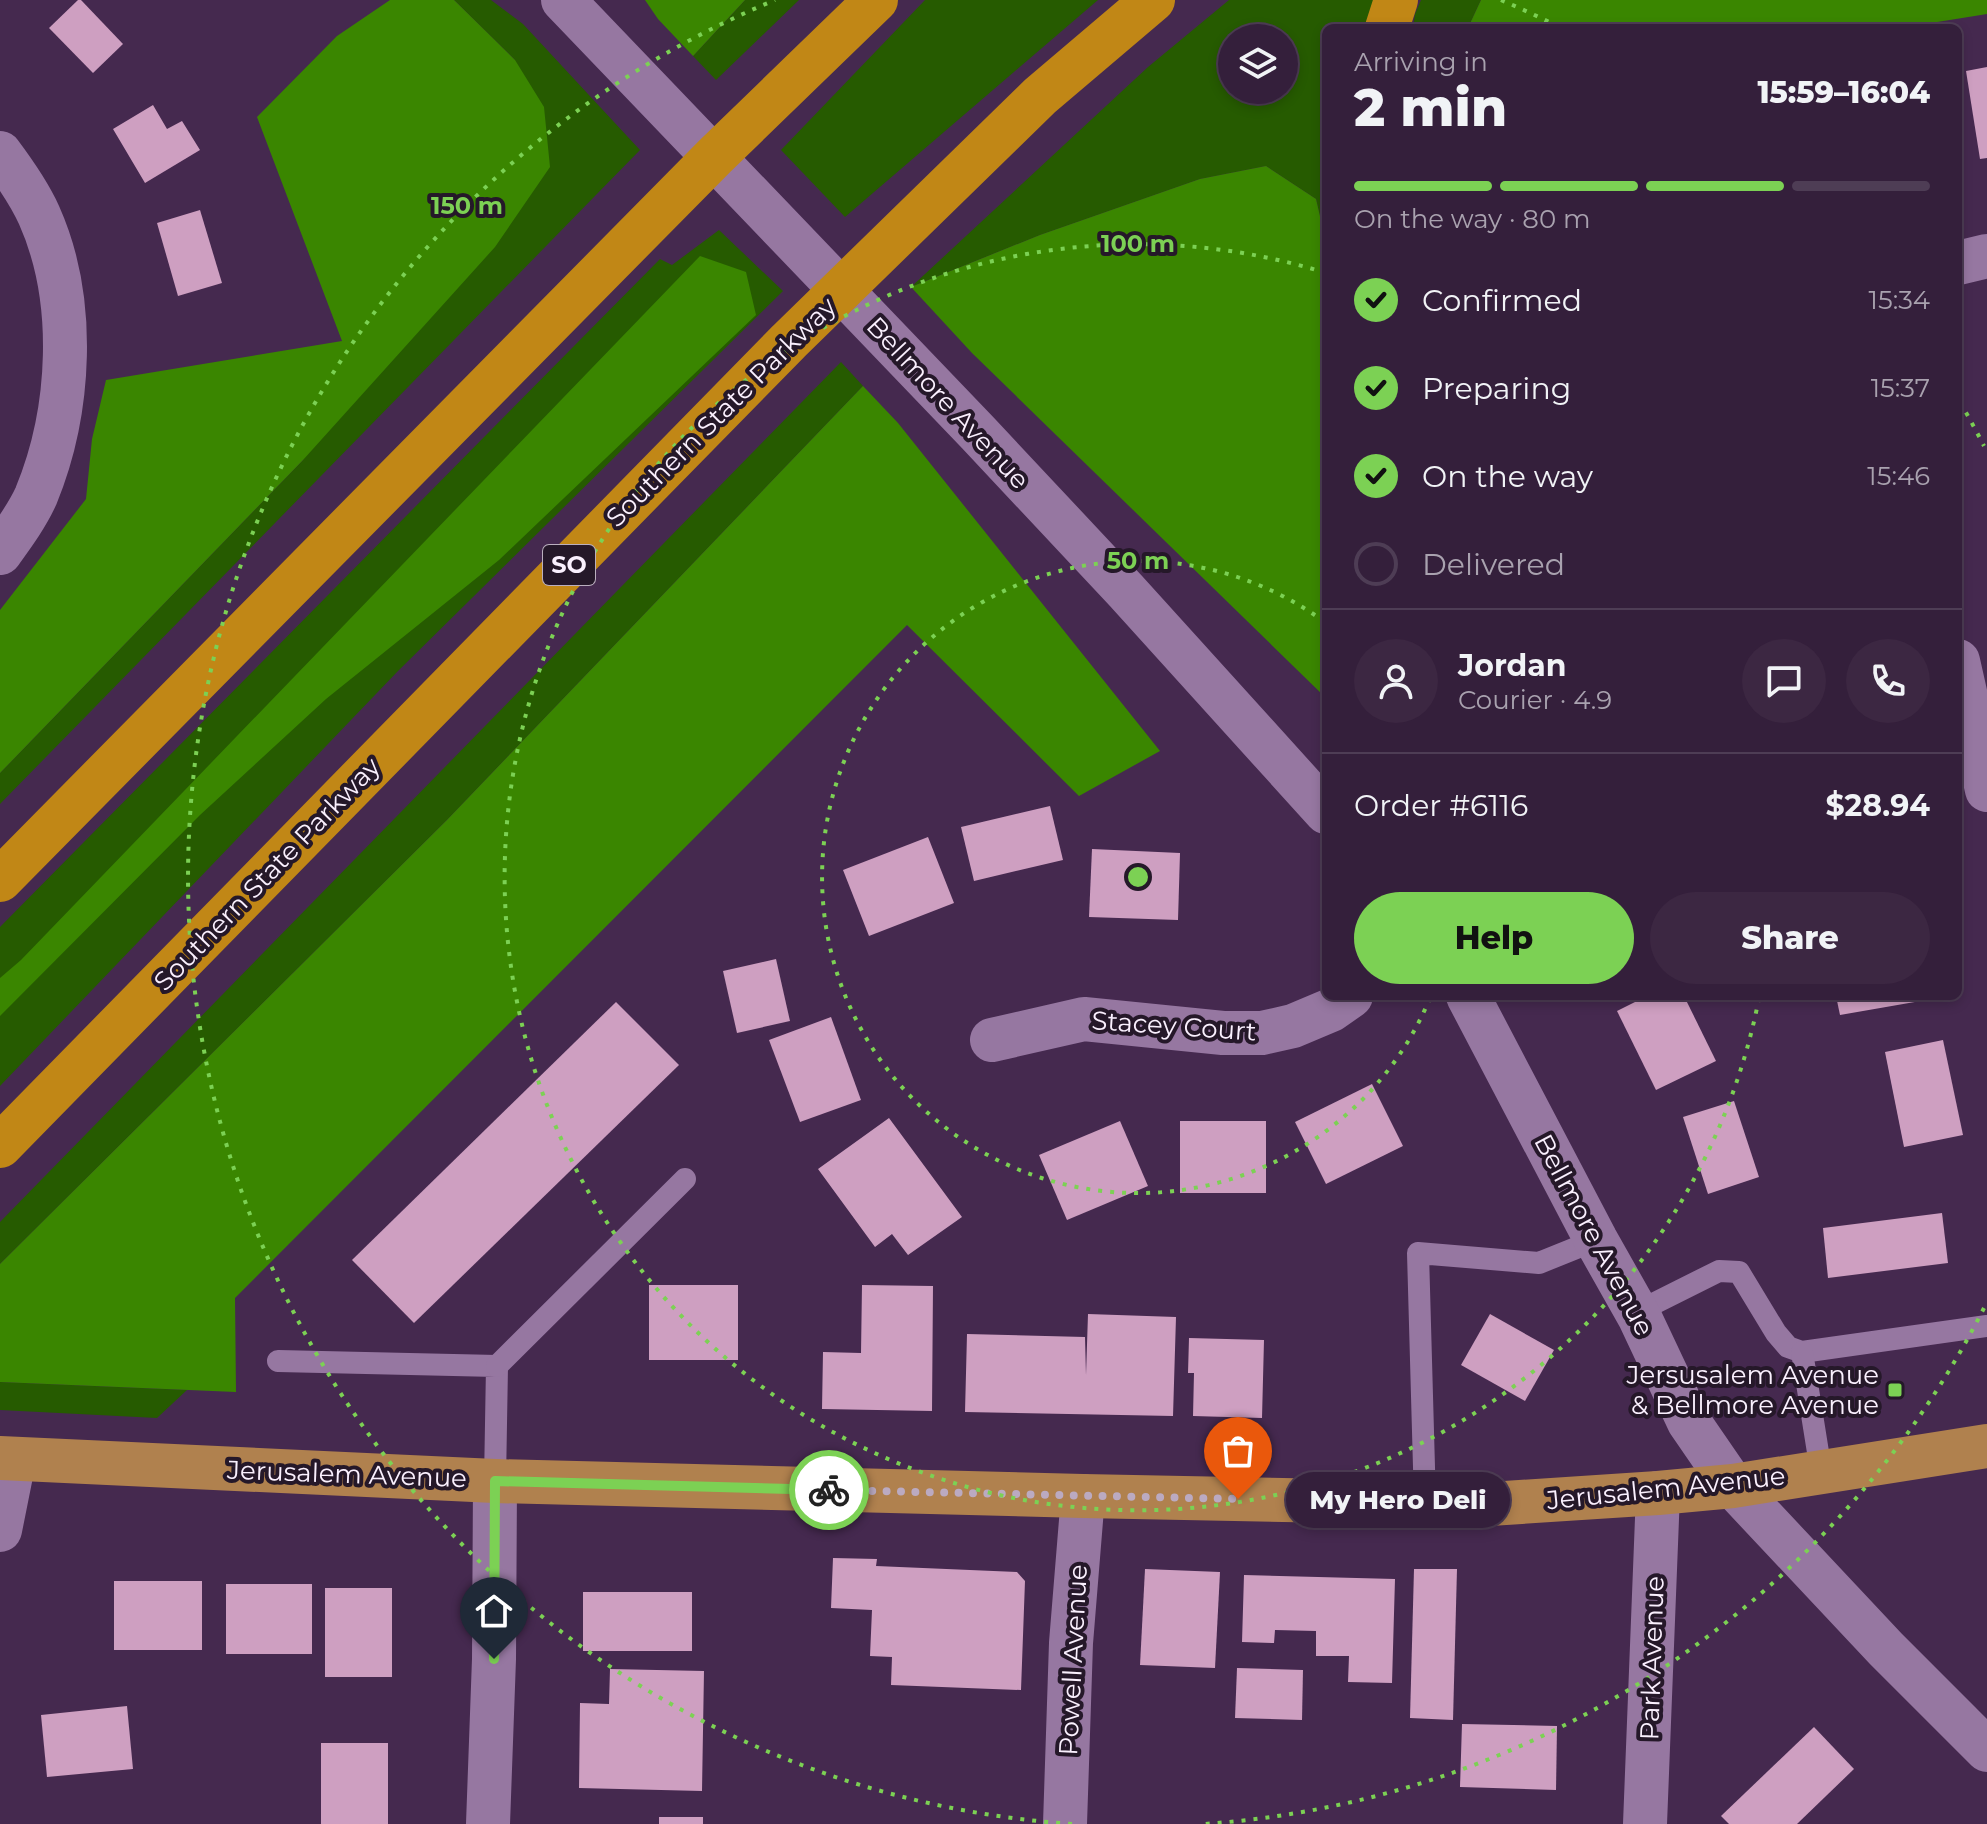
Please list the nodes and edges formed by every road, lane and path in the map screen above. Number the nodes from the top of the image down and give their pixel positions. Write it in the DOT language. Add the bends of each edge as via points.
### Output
graph roads {
  1 [pos="876,0"];
  2 [pos="1153,0"];
  3 [pos="1396,0"];
  4 [pos="574,11"];
  5 [pos="1388,24"];
  6 [pos="0,153"];
  7 [pos="1987,256"];
  8 [pos="1962,262"];
  9 [pos="0,553"];
  10 [pos="1962,680"];
  11 [pos="1987,790"];
  12 [pos="1322,808"];
  13 [pos="0,880"];
  14 [pos="1345,1000"];
  15 [pos="1470,1000"];
  16 [pos="992,1040"];
  17 [pos="0,1146"];
  18 [pos="685,1179"];
  19 [pos="1596,1240"];
  20 [pos="1637,1312"];
  21 [pos="1987,1326"];
  22 [pos="1802,1352"];
  23 [pos="278,1361"];
  24 [pos="497,1366"];
  25 [pos="1987,1446"];
  26 [pos="7,1459"];
  27 [pos="1821,1471"];
  28 [pos="495,1481"];
  29 [pos="1733,1486"];
  30 [pos="1658,1493"];
  31 [pos="1083,1496"];
  32 [pos="1425,1503"];
  33 [pos="0,1530"];
  34 [pos="1987,1750"];
  35 [pos="488,1824"];
  36 [pos="1065,1824"];
  37 [pos="1645,1824"];
  1 -- 13 [label="highway" via="715,156"];
  2 -- 17 [label="highway, Southern State Parkway / SO" via="1040,96 789,341"];
  3 -- 5 [label="highway"];
  4 -- 12 [label="street, Bellmore Avenue" via="978,433"];
  6 -- 9 [label="street" via="28,193 47,237 64,332 59,416 44,473"];
  7 -- 8 [label="street"];
  10 -- 11 [label="street"];
  14 -- 16 [label="street, Stacey Court" via="1293,1026 1262,1033 1084,1019"];
  15 -- 19 [label="street, Bellmore Avenue"];
  18 -- 24 [label="lane"];
  19 -- 20 [label="street, Bellmore Avenue"];
  19 -- 32 [label="lane" via="1539,1263 1418,1253"];
  20 -- 22 [label="lane" via="1719,1271 1739,1272 1776,1333 1788,1347"];
  20 -- 29 [label="street, Bellmore Avenue" via="1689,1422"];
  21 -- 22 [label="lane"];
  22 -- 27 [label="lane"];
  23 -- 24 [label="lane"];
  24 -- 28 [label="lane"];
  25 -- 27 [label="main road, Jerusalem Avenue"];
  26 -- 28 [label="main road, Jerusalem Avenue"];
  26 -- 33 [label="street"];
  27 -- 29 [label="main road, Jerusalem Avenue"];
  28 -- 31 [label="main road, Jerusalem Avenue"];
  28 -- 35 [label="street"];
  29 -- 30 [label="main road, Jerusalem Avenue"];
  29 -- 34 [label="street, Bellmore Avenue"];
  30 -- 32 [label="main road, Jerusalem Avenue"];
  30 -- 37 [label="street, Park Avenue"];
  31 -- 32 [label="main road, Jerusalem Avenue"];
  31 -- 36 [label="street, Powell Avenue"];
}
